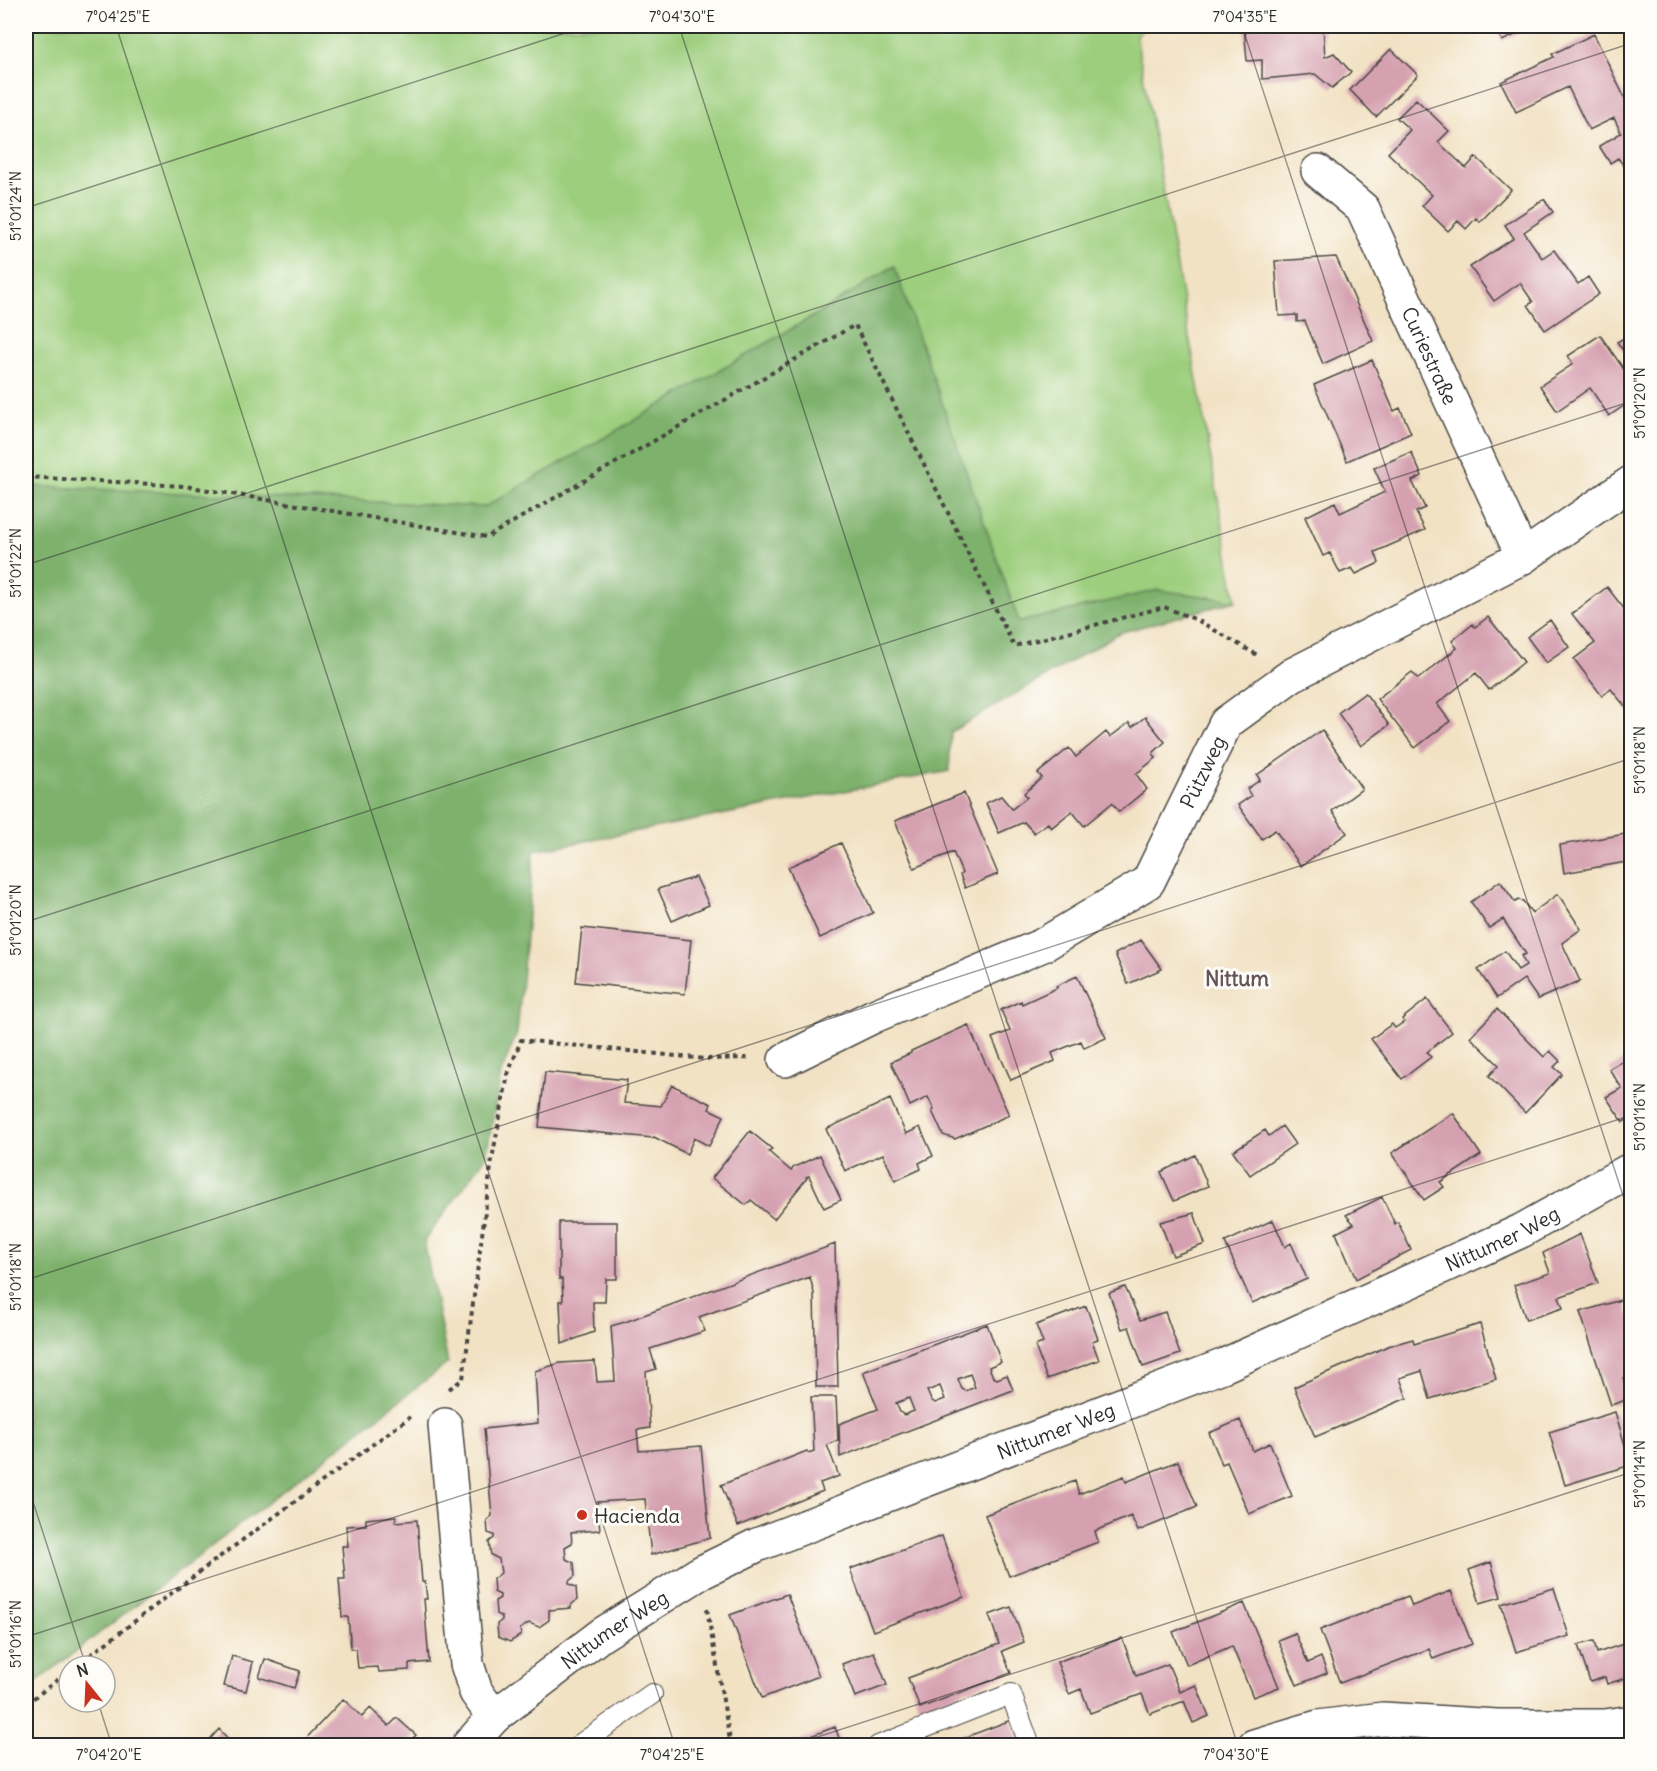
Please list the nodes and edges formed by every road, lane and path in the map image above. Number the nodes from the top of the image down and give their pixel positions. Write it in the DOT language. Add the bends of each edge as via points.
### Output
graph roads {
  1 [pos="1318,171"];
  2 [pos="26,477"];
  3 [pos="1632,482"];
  4 [pos="1523,557"];
  5 [pos="1292,675"];
  6 [pos="785,1060"];
  7 [pos="1632,1169"];
  8 [pos="431,1418"];
  9 [pos="700,1573"];
  10 [pos="92,1654"];
  11 [pos="57,1680"];
  12 [pos="652,1694"];
  13 [pos="26,1704"];
  14 [pos="494,1717"];
  15 [pos="1632,1722"];
  16 [pos="468,1746"];
  17 [pos="578,1746"];
  18 [pos="731,1746"];
  19 [pos="878,1746"];
  20 [pos="1030,1746"];
  21 [pos="1254,1746"];
  1 -- 4 [label="street, Curiestraße" via="1364,209"];
  2 -- 5 [label="path" via="185,486 487,537 855,325 1014,646 1164,607 1197,620"];
  3 -- 4 [label="street, Pützweg"];
  4 -- 5 [label="street, Pützweg"];
  5 -- 6 [label="street, Pützweg" via="1226,723 1148,882 1043,945 874,1016"];
  6 -- 8 [label="path" via="706,1059 521,1040 508,1074 492,1158 464,1379 442,1394"];
  7 -- 9 [label="street, Nittumer Weg" via="1521,1231 1225,1365 756,1545"];
  8 -- 10 [label="path" via="210,1564"];
  8 -- 14 [label="street" via="467,1664 476,1692"];
  9 -- 14 [label="street, Nittumer Weg" via="601,1635"];
  9 -- 18 [label="path"];
  11 -- 13 [label="path"];
  12 -- 17 [label="lane"];
  14 -- 16 [label="street, Nittumer Weg"];
  15 -- 21 [label="street" via="1605,1726 1497,1726 1383,1719 1318,1727"];
  19 -- 20 [label="lane" via="1011,1694"];
}
